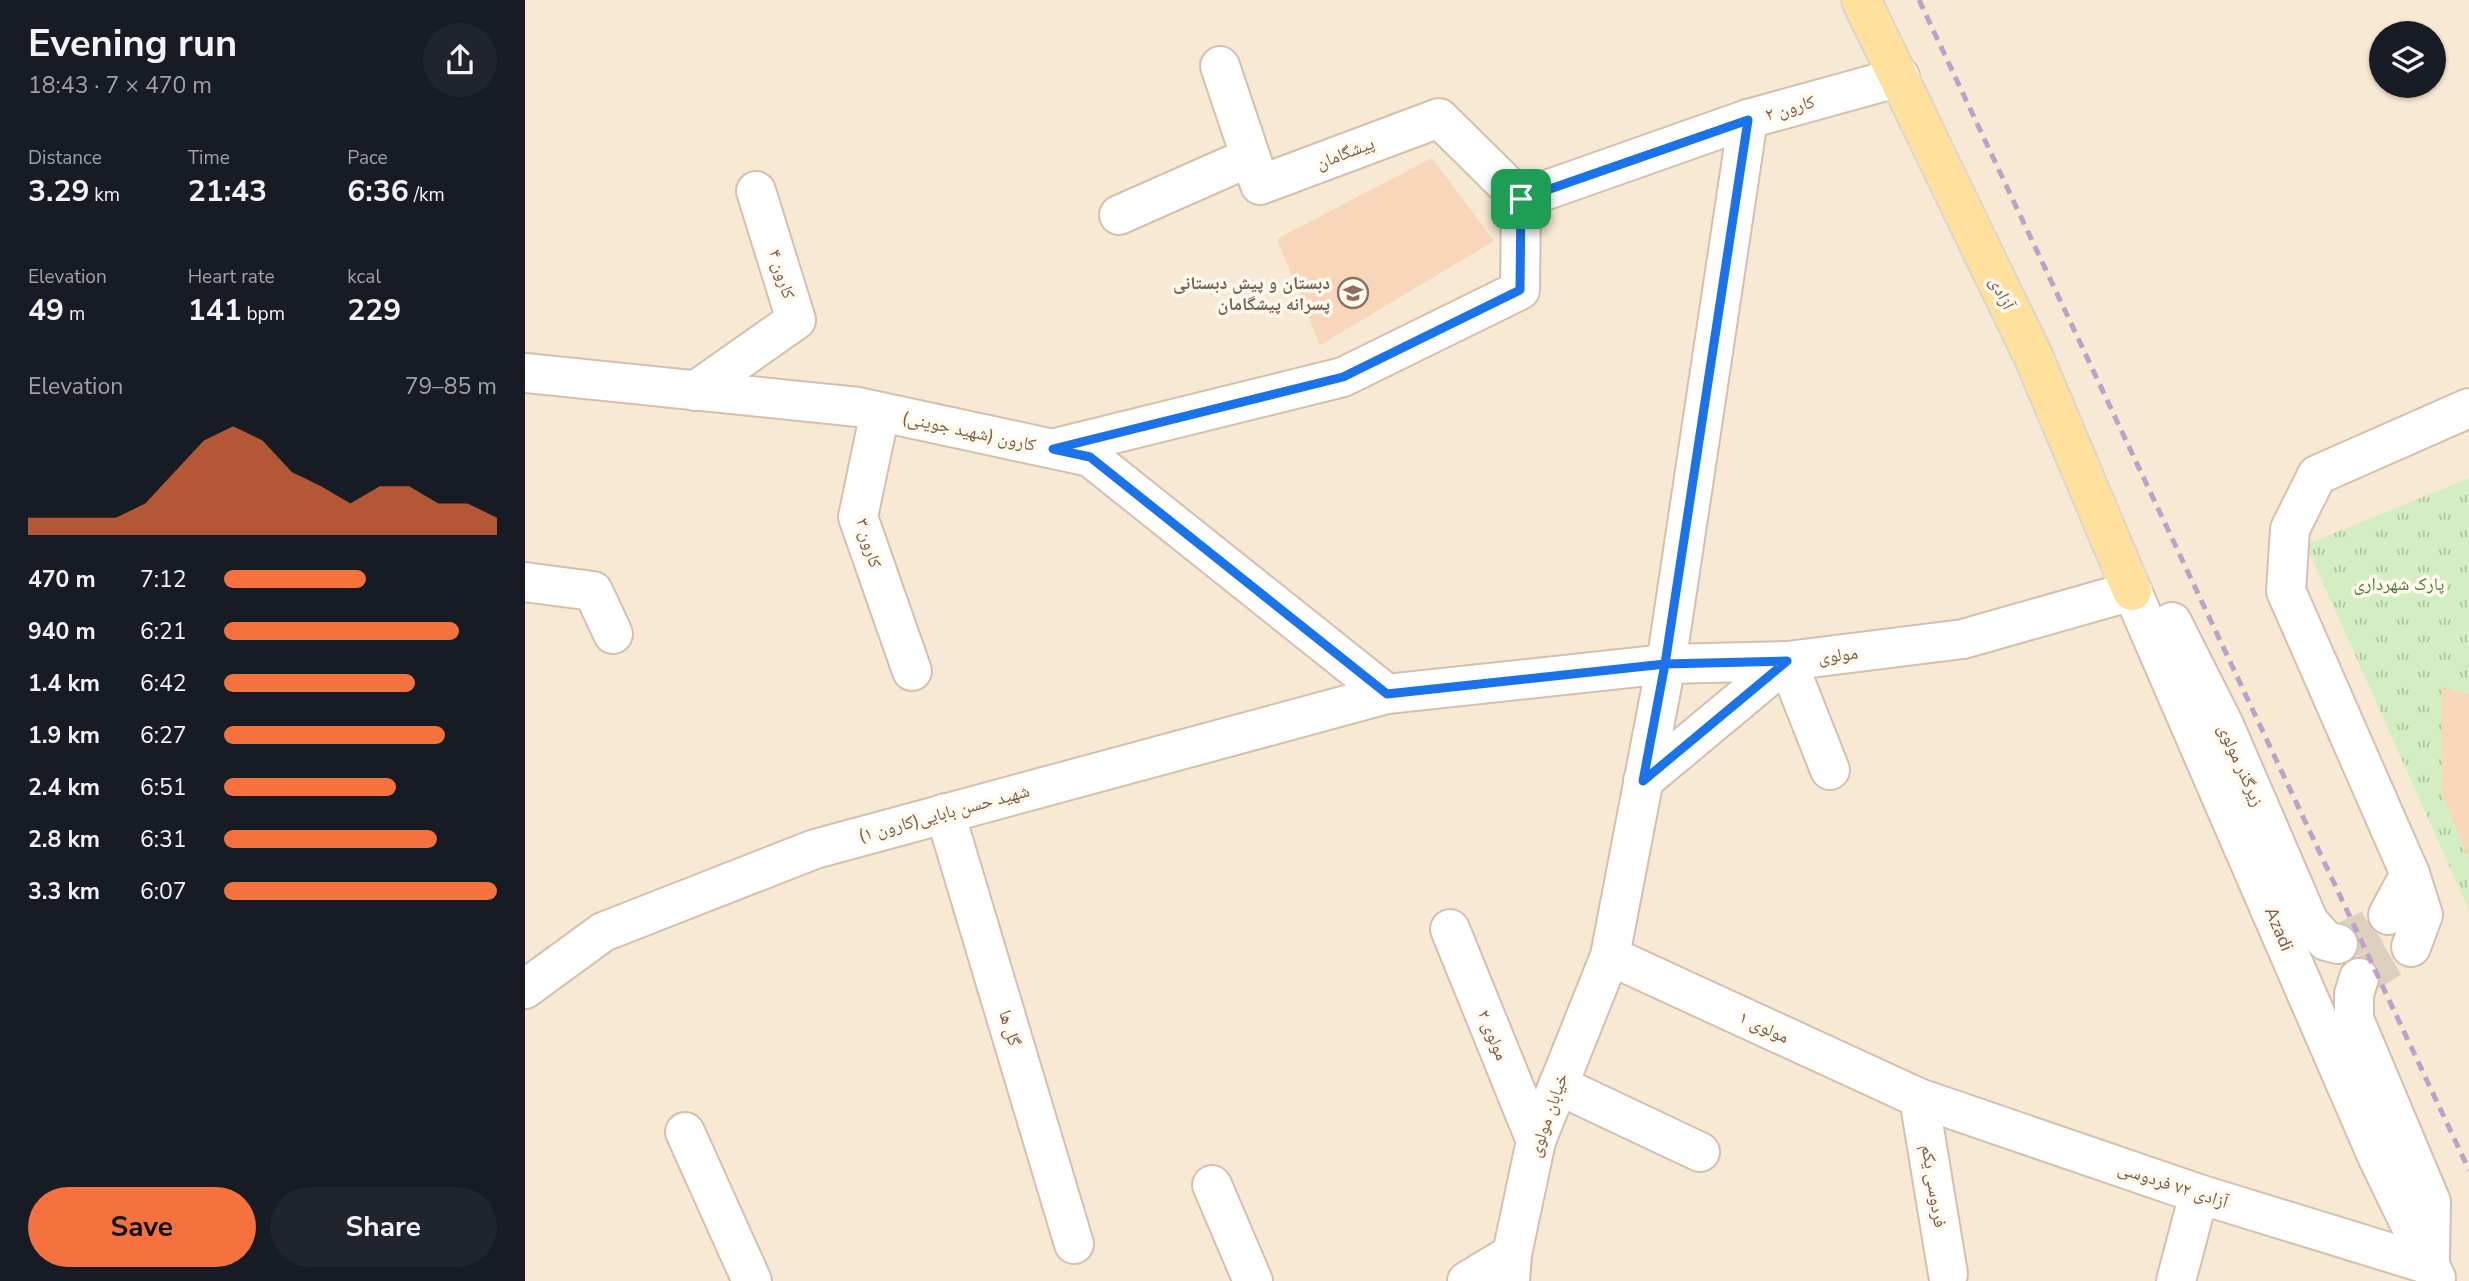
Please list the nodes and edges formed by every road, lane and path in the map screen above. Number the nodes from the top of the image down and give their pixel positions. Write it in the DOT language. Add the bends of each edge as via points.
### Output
graph roads {
  1 [pos="1861,0"];
  2 [pos="1220,66"];
  3 [pos="1900,77"];
  4 [pos="1748,120"];
  5 [pos="1250,157"];
  6 [pos="756,191"];
  7 [pos="1521,199"];
  8 [pos="1119,215"];
  9 [pos="525,373"];
  10 [pos="695,391"];
  11 [pos="2465,411"];
  12 [pos="880,412"];
  13 [pos="1053,449"];
  14 [pos="525,582"];
  15 [pos="2132,592"];
  16 [pos="613,634"];
  17 [pos="1787,661"];
  18 [pos="1665,664"];
  19 [pos="912,671"];
  20 [pos="1387,694"];
  21 [pos="1830,770"];
  22 [pos="1643,781"];
  23 [pos="945,813"];
  24 [pos="2410,874"];
  25 [pos="2388,915"];
  26 [pos="1450,929"];
  27 [pos="2338,944"];
  28 [pos="2411,947"];
  29 [pos="1610,956"];
  30 [pos="2359,978"];
  31 [pos="525,989"];
  32 [pos="1558,1085"];
  33 [pos="1919,1098"];
  34 [pos="685,1132"];
  35 [pos="1537,1141"];
  36 [pos="1700,1152"];
  37 [pos="1212,1185"];
  38 [pos="2199,1195"];
  39 [pos="1074,1244"];
  40 [pos="1511,1268"];
  41 [pos="1948,1274"];
  42 [pos="2427,1276"];
  43 [pos="753,1281"];
  44 [pos="1253,1281"];
  45 [pos="1467,1281"];
  46 [pos="2176,1281"];
  1 -- 3 [label="main road, آزادی"];
  2 -- 5 [label="street, پیشگامان"];
  3 -- 4 [label="street, کارون ۲"];
  3 -- 15 [label="main road, آزادی" via="2034,358"];
  4 -- 7 [label="street, کارون ۲"];
  4 -- 18 [label="street"];
  5 -- 7 [label="street, پیشگامان" via="1260,185 1439,118"];
  5 -- 8 [label="street"];
  6 -- 10 [label="street, کارون ۴" via="796,320"];
  7 -- 13 [label="street" via="1520,290 1343,377"];
  9 -- 10 [label="street, کارون (شهید جوینی)"];
  10 -- 12 [label="street, کارون (شهید جوینی)"];
  11 -- 24 [label="street" via="2317,475 2290,529 2286,592"];
  12 -- 13 [label="street, کارون (شهید جوینی)"];
  12 -- 19 [label="street, کارون ۳" via="858,517"];
  13 -- 20 [label="street, کارون (شهید جوینی)" via="1090,457"];
  14 -- 16 [label="street" via="593,591"];
  15 -- 17 [label="street, مولوی" via="1963,639"];
  15 -- 27 [label="street, زیرگذر مولوی" via="2167,614 2224,725 2309,922 2326,941"];
  15 -- 42 [label="street, Azadi"];
  17 -- 18 [label="street, مولوی"];
  17 -- 21 [label="street"];
  17 -- 22 [label="street"];
  18 -- 20 [label="street"];
  18 -- 22 [label="street"];
  20 -- 23 [label="street, شهید حسن بابایی(کارون ۱)"];
  22 -- 29 [label="street"];
  23 -- 31 [label="street, شهید حسن بابایی(کارون ۱)" via="815,849 603,932"];
  23 -- 39 [label="street, گل ها"];
  24 -- 25 [label="street"];
  24 -- 28 [label="street" via="2423,915"];
  26 -- 35 [label="street, مولوی ۲"];
  29 -- 32 [label="street, خیابان مولوی"];
  29 -- 33 [label="street, مولوی ۱"];
  30 -- 42 [label="street" via="2354,1019 2431,1202"];
  32 -- 35 [label="street, خیابان مولوی"];
  32 -- 36 [label="street"];
  33 -- 38 [label="street, آزادی ۷۲ فردوسی"];
  33 -- 41 [label="street, فردوسی یکم"];
  34 -- 43 [label="street"];
  35 -- 40 [label="street, خیابان مولوی"];
  37 -- 44 [label="street"];
  38 -- 42 [label="street, آزادی ۷۲ فردوسی"];
  38 -- 46 [label="street"];
  40 -- 45 [label="street"];
}
